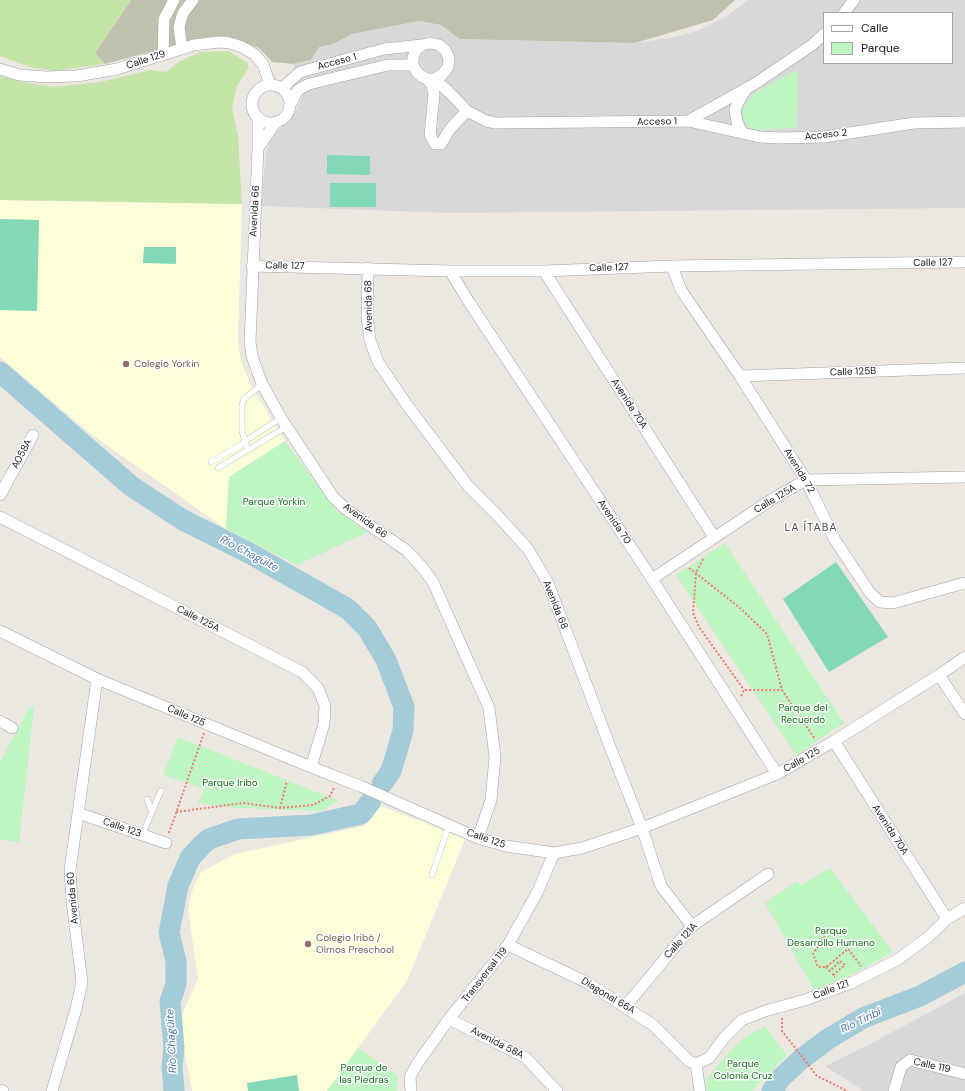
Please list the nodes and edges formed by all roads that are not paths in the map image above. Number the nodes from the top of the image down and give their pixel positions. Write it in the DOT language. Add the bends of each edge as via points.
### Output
graph roads {
  1 [pos="174,0"];
  2 [pos="193,0"];
  3 [pos="854,0"];
  4 [pos="845,12"];
  5 [pos="823,35"];
  6 [pos="422,45"];
  7 [pos="182,49"];
  8 [pos="163,55"];
  9 [pos="413,65"];
  10 [pos="448,67"];
  11 [pos="0,69"];
  12 [pos="430,79"];
  13 [pos="270,85"];
  14 [pos="282,88"];
  15 [pos="746,88"];
  16 [pos="449,92"];
  17 [pos="289,107"];
  18 [pos="467,111"];
  19 [pos="258,117"];
  20 [pos="688,121"];
  21 [pos="276,122"];
  22 [pos="965,122"];
  23 [pos="742,133"];
  24 [pos="258,148"];
  25 [pos="965,262"];
  26 [pos="252,266"];
  27 [pos="672,266"];
  28 [pos="368,268"];
  29 [pos="450,271"];
  30 [pos="544,271"];
  31 [pos="965,368"];
  32 [pos="740,376"];
  33 [pos="262,384"];
  34 [pos="284,423"];
  35 [pos="33,434"];
  36 [pos="245,441"];
  37 [pos="248,450"];
  38 [pos="211,462"];
  39 [pos="218,468"];
  40 [pos="965,477"];
  41 [pos="806,480"];
  42 [pos="0,495"];
  43 [pos="0,517"];
  44 [pos="714,538"];
  45 [pos="652,579"];
  46 [pos="964,583"];
  47 [pos="1,634"];
  48 [pos="965,657"];
  49 [pos="939,675"];
  50 [pos="97,679"];
  51 [pos="965,714"];
  52 [pos="0,721"];
  53 [pos="12,728"];
  54 [pos="834,742"];
  55 [pos="311,768"];
  56 [pos="777,774"];
  57 [pos="161,791"];
  58 [pos="147,799"];
  59 [pos="152,811"];
  60 [pos="78,812"];
  61 [pos="449,825"];
  62 [pos="642,828"];
  63 [pos="142,835"];
  64 [pos="478,838"];
  65 [pos="166,843"];
  66 [pos="554,853"];
  67 [pos="768,874"];
  68 [pos="432,875"];
  69 [pos="965,908"];
  70 [pos="947,919"];
  71 [pos="692,926"];
  72 [pos="508,945"];
  73 [pos="625,1006"];
  74 [pos="449,1019"];
  75 [pos="696,1064"];
  76 [pos="965,1074"];
  77 [pos="0,1090"];
  78 [pos="3,1091"];
  79 [pos="52,1091"];
  80 [pos="411,1091"];
  81 [pos="557,1091"];
  82 [pos="700,1091"];
  83 [pos="894,1091"];
  1 -- 8 [label="street" via="164,19"];
  2 -- 7 [label="street" via="183,13 179,27"];
  3 -- 4 [label="street"];
  5 -- 15 [label="street, Acceso 1" via="812,46"];
  6 -- 9 [label="street" via="416,50"];
  6 -- 10 [label="street, Acceso 1" via="430,43 445,50 449,58"];
  6 -- 14 [label="street, Acceso 1" via="384,49 300,72"];
  7 -- 8 [label="street, Calle 129"];
  7 -- 13 [label="street, Calle 129" via="219,42 242,47 254,54 263,64"];
  8 -- 11 [label="street, Calle 129" via="117,69 77,76 18,75"];
  9 -- 12 [label="street, Acceso 1" via="421,76"];
  9 -- 17 [label="street, Acceso 1" via="382,66 309,84 298,90"];
  10 -- 12 [label="street" via="442,75"];
  10 -- 16 [label="street, Acceso 1"];
  12 -- 16 [label="street, Acceso 1"];
  12 -- 18 [label="street, Acceso 1" via="434,94 430,134 435,144 441,144 450,128"];
  13 -- 14 [label="street"];
  13 -- 19 [label="street" via="264,86 254,94 252,106"];
  14 -- 17 [label="street" via="288,97"];
  15 -- 20 [label="street, Acceso 1"];
  15 -- 23 [label="street" via="735,110"];
  16 -- 18 [label="street, Acceso 1"];
  17 -- 21 [label="street" via="284,116"];
  18 -- 20 [label="street, Acceso 1" via="496,123"];
  19 -- 21 [label="street" via="263,121"];
  19 -- 24 [label="street, Avenida 66"];
  20 -- 23 [label="street, Acceso 2"];
  21 -- 24 [label="street"];
  22 -- 23 [label="street, Acceso 2" via="914,123 824,137 780,138"];
  24 -- 26 [label="street, Avenida 66"];
  25 -- 27 [label="street, Calle 127"];
  26 -- 28 [label="street, Calle 127"];
  26 -- 33 [label="street, Avenida 66" via="250,342"];
  27 -- 30 [label="street, Calle 127"];
  27 -- 32 [label="street, Avenida 72" via="681,290"];
  28 -- 29 [label="street, Calle 127"];
  28 -- 62 [label="street, Avenida 68" via="367,317 370,340 378,362 407,406 468,486 528,550 548,583"];
  29 -- 30 [label="street, Calle 127"];
  29 -- 45 [label="street, Avenida 70"];
  30 -- 44 [label="street, Avenida 70A"];
  31 -- 32 [label="street, Calle 125B"];
  32 -- 41 [label="street, Avenida 72"];
  33 -- 34 [label="street, Avenida 66"];
  33 -- 36 [label="lane" via="244,400 242,406 242,431"];
  34 -- 36 [label="lane"];
  34 -- 37 [label="lane"];
  34 -- 64 [label="street, Avenida 66" via="334,497 347,510 406,550 433,582 488,708 495,757 490,800"];
  35 -- 42 [label="street, A058A"];
  36 -- 37 [label="lane"];
  36 -- 38 [label="lane"];
  37 -- 39 [label="lane"];
  40 -- 41 [label="street, Calle 125A"];
  41 -- 44 [label="street, Calle 125A"];
  41 -- 46 [label="street, Avenida 72" via="835,540 870,592 880,602 893,603"];
  43 -- 55 [label="street, Calle 125A" via="302,672 318,688 325,706 324,724"];
  44 -- 45 [label="street, Calle 125A"];
  45 -- 56 [label="street, Avenida 70"];
  47 -- 50 [label="street, Calle 125"];
  48 -- 49 [label="street, Calle 125"];
  49 -- 51 [label="street"];
  49 -- 54 [label="street, Calle 125"];
  50 -- 55 [label="street, Calle 125"];
  50 -- 60 [label="street, Avenida 60"];
  52 -- 53 [label="street"];
  54 -- 56 [label="street, Calle 125"];
  54 -- 70 [label="street, Avenida 70A"];
  55 -- 61 [label="street, Calle 125"];
  56 -- 62 [label="street, Calle 125"];
  57 -- 59 [label="lane"];
  58 -- 59 [label="lane"];
  59 -- 63 [label="lane"];
  60 -- 63 [label="street, Calle 123"];
  60 -- 79 [label="street, Avenida 60" via="70,870 82,982"];
  61 -- 64 [label="street, Calle 125"];
  61 -- 68 [label="lane"];
  62 -- 66 [label="street, Calle 125" via="582,848"];
  62 -- 71 [label="street, Avenida 68" via="661,886"];
  63 -- 65 [label="street, Calle 123"];
  64 -- 66 [label="street, Calle 125" via="506,846"];
  66 -- 72 [label="street, Transversal 119" via="538,891"];
  67 -- 71 [label="street, Calle 121A"];
  69 -- 70 [label="street, Calle 121"];
  70 -- 75 [label="street, Calle 121" via="927,938 897,960 851,983 742,1020 709,1058"];
  71 -- 73 [label="street, Calle 121A"];
  72 -- 73 [label="street, Diagonal 66A" via="586,982"];
  72 -- 74 [label="street, Transversal 119"];
  73 -- 75 [label="street, Diagonal 66A" via="653,1025 689,1061"];
  74 -- 80 [label="street, Transversal 119" via="410,1077"];
  74 -- 81 [label="street, Avenida 58A" via="525,1056"];
  75 -- 82 [label="street"];
  76 -- 83 [label="street, Calle 119" via="910,1060 901,1067"];
  77 -- 78 [label="street"];
}
